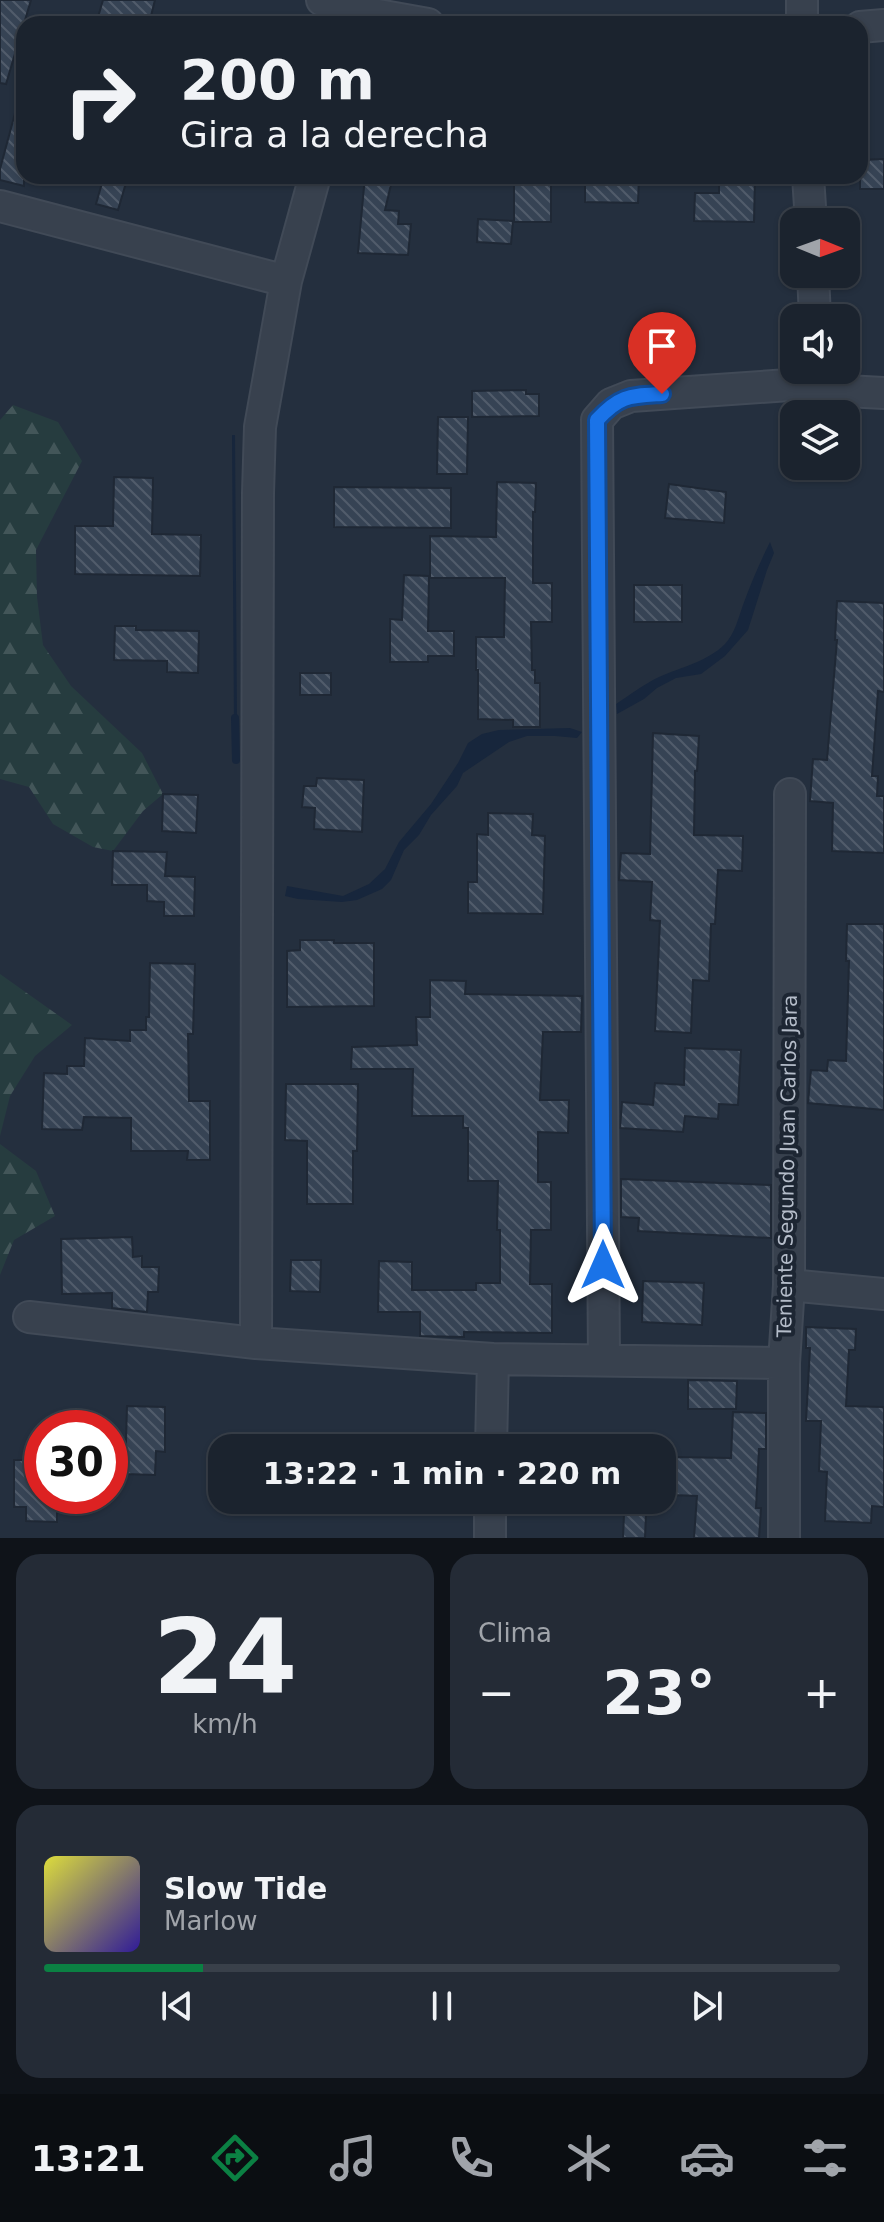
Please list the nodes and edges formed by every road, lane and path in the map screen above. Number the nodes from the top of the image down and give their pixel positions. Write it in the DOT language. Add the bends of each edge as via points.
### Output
graph roads {
  1 [pos="322,0"];
  2 [pos="360,12"];
  3 [pos="383,16"];
  4 [pos="313,184"];
  5 [pos="809,184"];
  6 [pos="0,206"];
  7 [pos="810,208"];
  8 [pos="286,281"];
  9 [pos="780,380"];
  10 [pos="833,384"];
  11 [pos="884,393"];
  12 [pos="790,794"];
  13 [pos="789,1285"];
  14 [pos="884,1294"];
  15 [pos="29,1317"];
  16 [pos="256,1343"];
  17 [pos="493,1359"];
  18 [pos="604,1360"];
  19 [pos="784,1363"];
  20 [pos="491,1434"];
  21 [pos="490,1514"];
  22 [pos="490,1538"];
  23 [pos="784,1538"];
  1 -- 2 [label="street"];
  2 -- 3 [label="street"];
  4 -- 8 [label="street"];
  5 -- 7 [label="street"];
  6 -- 8 [label="street"];
  8 -- 16 [label="street" via="260,427 258,493"];
  9 -- 18 [label="street" via="631,396 611,404 597,420"];
  10 -- 11 [label="street" via="846,391"];
  12 -- 13 [label="street, Teniente Segundo Juan Carlos Jara"];
  13 -- 14 [label="street"];
  13 -- 19 [label="street, Teniente Segundo Juan Carlos Jara"];
  15 -- 16 [label="street"];
  16 -- 17 [label="street"];
  17 -- 18 [label="street"];
  17 -- 20 [label="street"];
  18 -- 19 [label="street"];
  19 -- 23 [label="street, Teniente Segundo Juan Carlos Jara"];
  21 -- 22 [label="street"];
}
